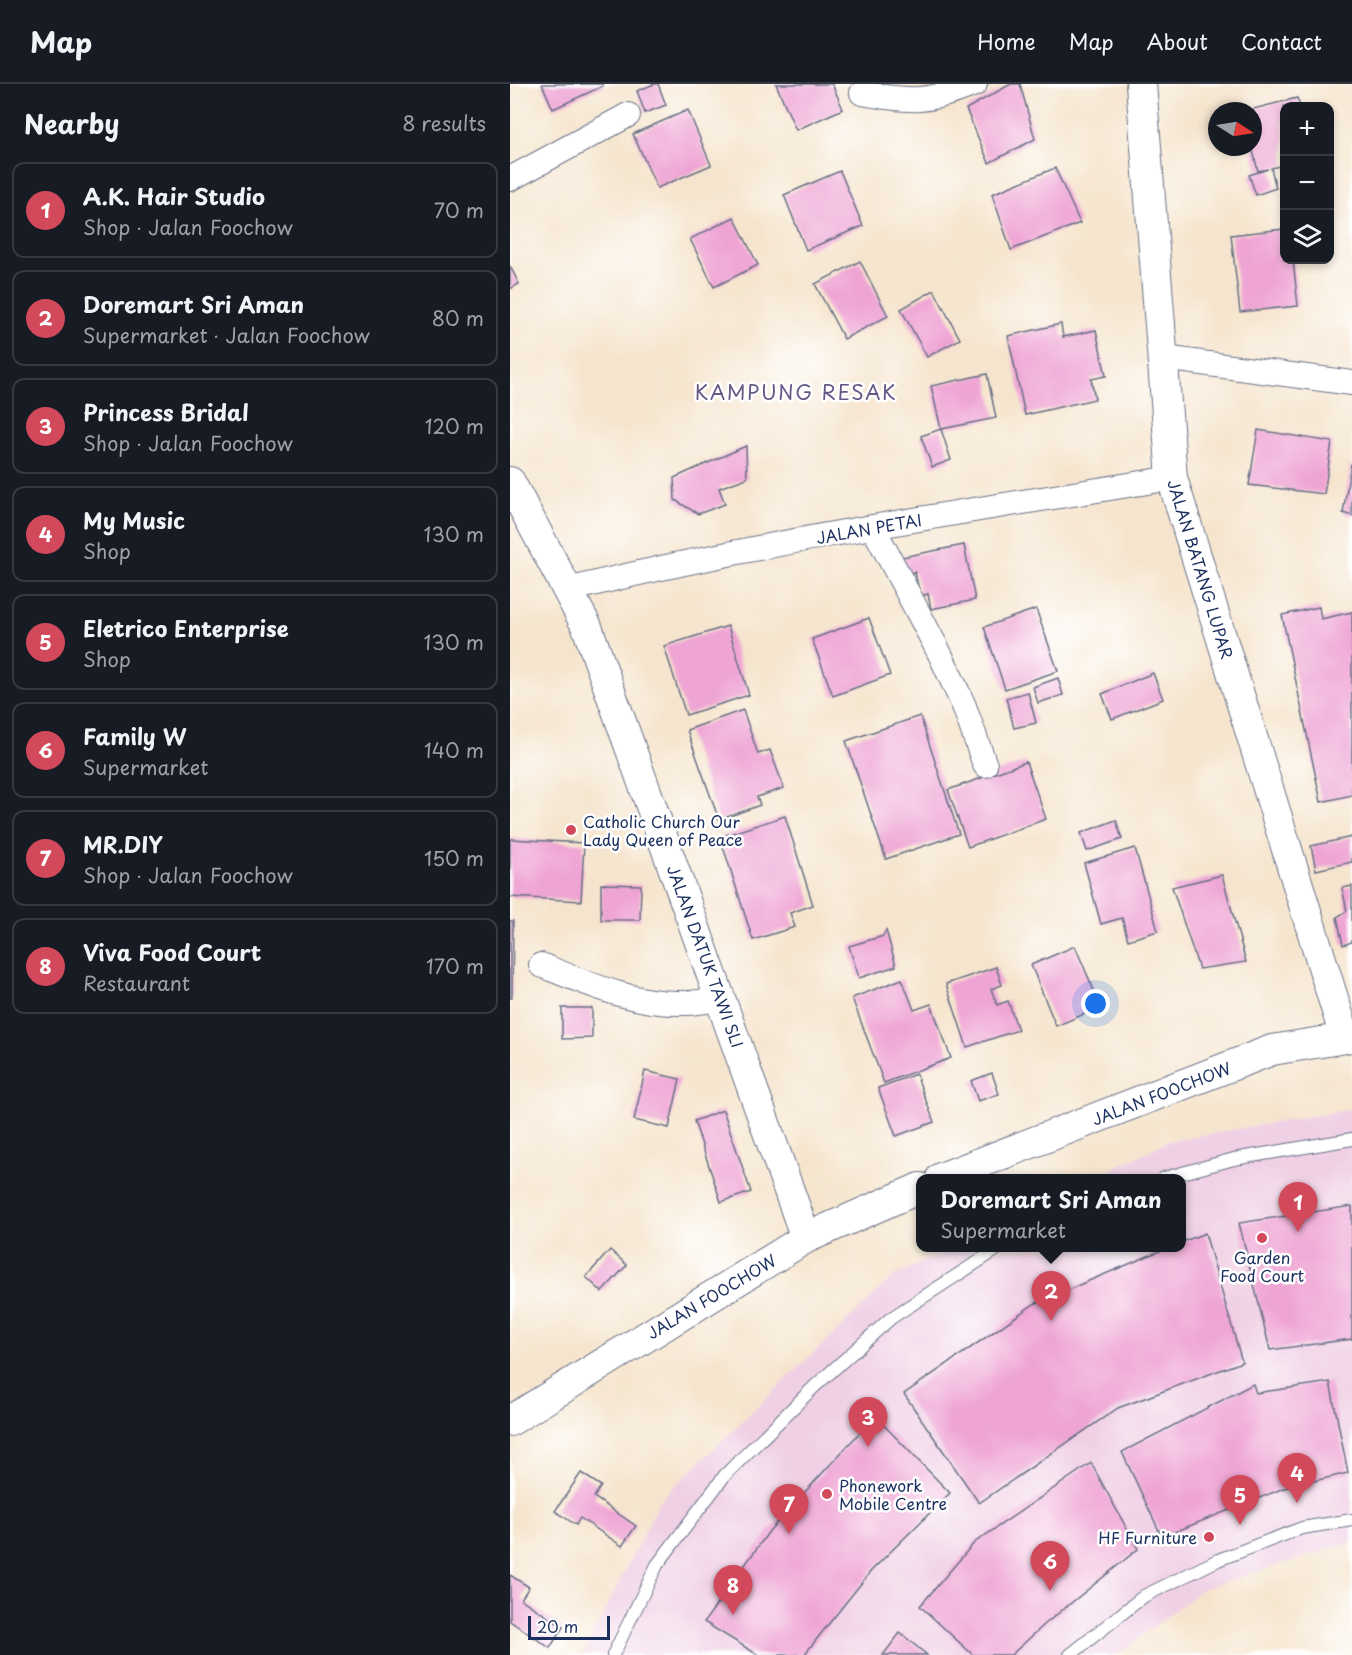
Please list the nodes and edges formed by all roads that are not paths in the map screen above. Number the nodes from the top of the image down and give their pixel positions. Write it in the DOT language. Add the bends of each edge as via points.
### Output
graph roads {
  1 [pos="975,84"];
  2 [pos="1141,84"];
  3 [pos="862,93"];
  4 [pos="628,115"];
  5 [pos="510,179"];
  6 [pos="1164,358"];
  7 [pos="1352,383"];
  8 [pos="1172,478"];
  9 [pos="510,482"];
  10 [pos="873,527"];
  11 [pos="568,590"];
  12 [pos="985,765"];
  13 [pos="541,965"];
  14 [pos="722,999"];
  15 [pos="1349,1037"];
  16 [pos="1352,1139"];
  17 [pos="954,1174"];
  18 [pos="1182,1174"];
  19 [pos="916,1190"];
  20 [pos="806,1238"];
  21 [pos="993,1252"];
  22 [pos="510,1421"];
  23 [pos="1352,1520"];
  24 [pos="613,1655"];
  25 [pos="1070,1655"];
  1 -- 3 [label="street" via="923,100 904,101"];
  2 -- 6 [label="street, JALAN BATANG LUPAR"];
  4 -- 5 [label="street"];
  6 -- 7 [label="street"];
  6 -- 8 [label="street, JALAN BATANG LUPAR"];
  8 -- 10 [label="street, JALAN PETAI"];
  8 -- 15 [label="street, JALAN BATANG LUPAR"];
  9 -- 11 [label="street, JALAN DATUK TAWI SLI"];
  10 -- 11 [label="street, JALAN PETAI" via="654,568"];
  10 -- 12 [label="street" via="941,656"];
  11 -- 14 [label="street, JALAN DATUK TAWI SLI" via="587,627"];
  13 -- 14 [label="street" via="635,998 683,1004"];
  14 -- 20 [label="street, JALAN DATUK TAWI SLI"];
  15 -- 17 [label="street, JALAN FOOCHOW" via="1272,1050"];
  16 -- 18 [label="lane" via="1234,1159"];
  19 -- 20 [label="street, JALAN FOOCHOW"];
  20 -- 22 [label="street, JALAN FOOCHOW"];
  21 -- 24 [label="lane" via="891,1318 725,1475 657,1564"];
  23 -- 25 [label="lane" via="1302,1528 1218,1560 1144,1596"];
}
